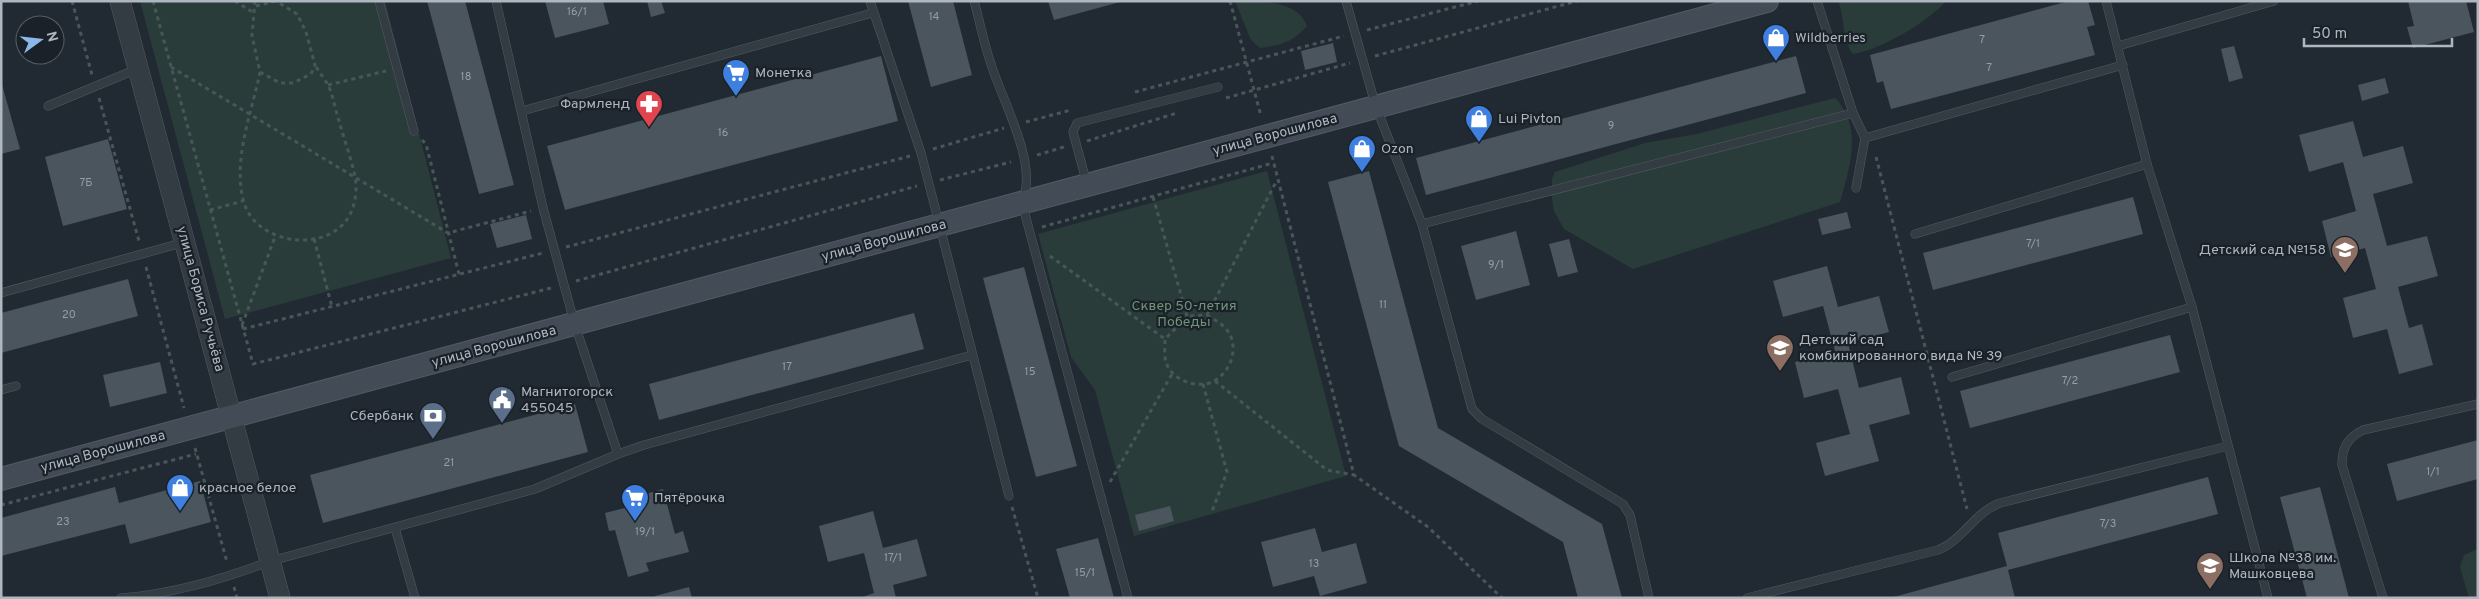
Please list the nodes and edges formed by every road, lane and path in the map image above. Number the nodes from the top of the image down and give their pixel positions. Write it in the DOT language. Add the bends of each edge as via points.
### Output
graph roads {
  1 [pos="72,1"];
  2 [pos="120,1"];
  3 [pos="152,1"];
  4 [pos="235,1"];
  5 [pos="255,1"];
  6 [pos="276,1"];
  7 [pos="378,1"];
  8 [pos="496,1"];
  9 [pos="870,1"];
  10 [pos="974,1"];
  11 [pos="1230,1"];
  12 [pos="1346,1"];
  13 [pos="1478,1"];
  14 [pos="1817,1"];
  15 [pos="2106,1"];
  16 [pos="2274,1"];
  17 [pos="1753,3"];
  18 [pos="256,6"];
  19 [pos="254,13"];
  20 [pos="872,13"];
  21 [pos="1355,33"];
  22 [pos="2118,46"];
  23 [pos="1246,62"];
  24 [pos="315,65"];
  25 [pos="2123,65"];
  26 [pos="170,67"];
  27 [pos="139,68"];
  28 [pos="397,68"];
  29 [pos="260,72"];
  30 [pos="95,86"];
  31 [pos="328,86"];
  32 [pos="1218,87"];
  33 [pos="1126,95"];
  34 [pos="48,106"];
  35 [pos="1079,107"];
  36 [pos="1376,107"];
  37 [pos="522,111"];
  38 [pos="1853,113"];
  39 [pos="251,114"];
  40 [pos="1014,125"];
  41 [pos="414,131"];
  42 [pos="1266,137"];
  43 [pos="1868,138"];
  44 [pos="920,153"];
  45 [pos="1273,163"];
  46 [pos="2147,164"];
  47 [pos="355,177"];
  48 [pos="1278,179"];
  49 [pos="1087,186"];
  50 [pos="1856,188"];
  51 [pos="1153,197"];
  52 [pos="243,201"];
  53 [pos="1022,204"];
  54 [pos="543,208"];
  55 [pos="210,210"];
  56 [pos="1422,224"];
  57 [pos="940,226"];
  58 [pos="1030,230"];
  59 [pos="448,233"];
  60 [pos="1915,234"];
  61 [pos="275,237"];
  62 [pos="314,239"];
  63 [pos="185,242"];
  64 [pos="1033,244"];
  65 [pos="555,250"];
  66 [pos="142,253"];
  67 [pos="459,274"];
  68 [pos="1,293"];
  69 [pos="332,306"];
  70 [pos="2192,307"];
  71 [pos="1207,315"];
  72 [pos="1188,316"];
  73 [pos="575,324"];
  74 [pos="242,328"];
  75 [pos="1165,339"];
  76 [pos="972,355"];
  77 [pos="252,364"];
  78 [pos="1172,374"];
  79 [pos="1952,377"];
  80 [pos="1215,381"];
  81 [pos="1204,384"];
  82 [pos="16,386"];
  83 [pos="1,390"];
  84 [pos="2478,404"];
  85 [pos="231,418"];
  86 [pos="189,429"];
  87 [pos="2228,446"];
  88 [pos="196,454"];
  89 [pos="618,454"];
  90 [pos="1354,475"];
  91 [pos="1,479"];
  92 [pos="1009,496"];
  93 [pos="1101,497"];
  94 [pos="1,505"];
  95 [pos="1211,514"];
  96 [pos="1971,524"];
  97 [pos="395,528"];
  98 [pos="270,561"];
  99 [pos="231,576"];
  100 [pos="152,597"];
  101 [pos="121,598"];
  102 [pos="237,598"];
  103 [pos="280,598"];
  104 [pos="415,598"];
  105 [pos="1038,598"];
  106 [pos="1128,598"];
  107 [pos="1502,598"];
  108 [pos="1649,598"];
  109 [pos="1747,598"];
  110 [pos="2268,598"];
  111 [pos="2383,598"];
  1 -- 30 [label="path"];
  2 -- 27 [label="street, улица Бориса Ручьёва"];
  3 -- 26 [label="path"];
  4 -- 19 [label="path"];
  5 -- 18 [label="path"];
  6 -- 18 [label="path"];
  6 -- 24 [label="path" via="297,14"];
  7 -- 28 [label="lane"];
  8 -- 37 [label="lane"];
  9 -- 20 [label="lane"];
  10 -- 40 [label="lane" via="991,65"];
  11 -- 23 [label="path"];
  12 -- 21 [label="lane"];
  13 -- 21 [label="path"];
  14 -- 38 [label="lane"];
  15 -- 22 [label="lane"];
  16 -- 22 [label="lane"];
  17 -- 36 [label="main road, улица Ворошилова"];
  18 -- 19 [label="path"];
  19 -- 29 [label="path" via="253,47"];
  20 -- 37 [label="lane"];
  20 -- 44 [label="lane"];
  21 -- 23 [label="path"];
  21 -- 36 [label="lane"];
  22 -- 25 [label="lane"];
  23 -- 33 [label="path"];
  23 -- 42 [label="path"];
  24 -- 29 [label="path" via="312,74 293,83 280,83"];
  24 -- 31 [label="path"];
  25 -- 43 [label="lane"];
  25 -- 46 [label="lane"];
  26 -- 39 [label="path"];
  26 -- 55 [label="path"];
  27 -- 30 [label="lane"];
  27 -- 63 [label="street, улица Бориса Ручьёва"];
  28 -- 31 [label="path"];
  28 -- 41 [label="lane"];
  29 -- 39 [label="path"];
  30 -- 34 [label="lane"];
  30 -- 66 [label="path"];
  31 -- 47 [label="path"];
  32 -- 49 [label="lane" via="1077,123 1074,132"];
  35 -- 40 [label="path"];
  36 -- 42 [label="main road, улица Ворошилова"];
  36 -- 56 [label="lane"];
  37 -- 54 [label="lane"];
  38 -- 43 [label="lane"];
  38 -- 56 [label="lane"];
  39 -- 47 [label="path"];
  39 -- 52 [label="path" via="240,162"];
  40 -- 44 [label="path"];
  40 -- 53 [label="lane" via="1024,158 1027,183"];
  41 -- 59 [label="path" via="426,144"];
  42 -- 45 [label="path"];
  42 -- 49 [label="main road, улица Ворошилова"];
  43 -- 50 [label="lane"];
  43 -- 96 [label="path"];
  44 -- 57 [label="lane"];
  44 -- 65 [label="path"];
  45 -- 48 [label="path"];
  45 -- 51 [label="path"];
  46 -- 60 [label="lane"];
  46 -- 70 [label="lane"];
  47 -- 59 [label="path"];
  47 -- 62 [label="path" via="352,211 334,232"];
  48 -- 71 [label="path"];
  48 -- 90 [label="path"];
  49 -- 53 [label="main road, улица Ворошилова"];
  51 -- 58 [label="path"];
  51 -- 72 [label="path"];
  52 -- 55 [label="path"];
  52 -- 61 [label="path" via="259,226"];
  53 -- 57 [label="main road, улица Ворошилова"];
  53 -- 58 [label="lane"];
  54 -- 59 [label="path"];
  54 -- 65 [label="lane"];
  55 -- 74 [label="path"];
  56 -- 108 [label="lane" via="1472,409 1623,504 1630,515"];
  57 -- 73 [label="main road, улица Ворошилова"];
  57 -- 76 [label="lane"];
  58 -- 64 [label="lane"];
  59 -- 67 [label="path"];
  61 -- 62 [label="path"];
  61 -- 74 [label="path"];
  62 -- 69 [label="path"];
  63 -- 66 [label="lane"];
  63 -- 85 [label="street, улица Бориса Ручьёва"];
  64 -- 75 [label="path"];
  64 -- 93 [label="lane"];
  65 -- 67 [label="path"];
  65 -- 73 [label="lane"];
  66 -- 68 [label="lane"];
  66 -- 86 [label="path"];
  67 -- 69 [label="path"];
  69 -- 74 [label="path"];
  70 -- 79 [label="lane"];
  70 -- 87 [label="lane"];
  71 -- 72 [label="path"];
  71 -- 80 [label="path" via="1225,326 1234,346 1230,366"];
  72 -- 75 [label="path"];
  73 -- 85 [label="main road, улица Ворошилова"];
  73 -- 89 [label="lane"];
  74 -- 77 [label="path"];
  75 -- 78 [label="path" via="1166,362"];
  76 -- 89 [label="lane"];
  76 -- 92 [label="lane"];
  78 -- 81 [label="path" via="1181,380"];
  78 -- 93 [label="path"];
  80 -- 81 [label="path"];
  80 -- 90 [label="path" via="1327,470"];
  81 -- 95 [label="path" via="1227,472"];
  82 -- 83 [label="lane"];
  84 -- 111 [label="lane" via="2363,430 2346,444 2342,465"];
  85 -- 86 [label="main road, улица Ворошилова"];
  85 -- 98 [label="street, улица Бориса Ручьёва"];
  86 -- 88 [label="path"];
  86 -- 91 [label="main road, улица Ворошилова"];
  87 -- 96 [label="lane" via="2000,502"];
  87 -- 110 [label="lane"];
  88 -- 94 [label="path"];
  88 -- 99 [label="path"];
  89 -- 97 [label="lane" via="535,489"];
  90 -- 107 [label="path" via="1428,527"];
  92 -- 105 [label="path"];
  93 -- 106 [label="lane"];
  96 -- 109 [label="lane" via="1938,550"];
  97 -- 98 [label="lane"];
  97 -- 104 [label="lane"];
  98 -- 99 [label="lane"];
  98 -- 103 [label="street, улица Бориса Ручьёва"];
  99 -- 100 [label="lane"];
  99 -- 102 [label="path"];
  100 -- 101 [label="lane"];
}
